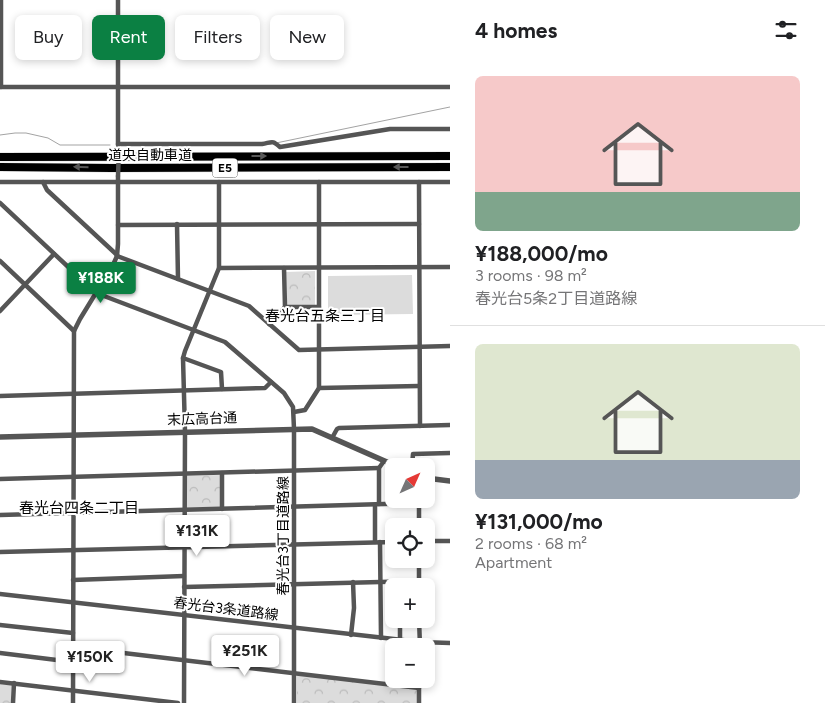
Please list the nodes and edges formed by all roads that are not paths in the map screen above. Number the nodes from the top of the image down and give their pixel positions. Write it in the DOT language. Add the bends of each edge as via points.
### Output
graph roads {
  1 [pos="1,0"];
  2 [pos="118,0"];
  3 [pos="0,87"];
  4 [pos="450,87"];
  5 [pos="118,88"];
  6 [pos="450,129"];
  7 [pos="118,146"];
  8 [pos="450,156"];
  9 [pos="0,157"];
  10 [pos="0,167"];
  11 [pos="450,167"];
  12 [pos="119,179"];
  13 [pos="0,182"];
  14 [pos="43,182"];
  15 [pos="219,182"];
  16 [pos="319,182"];
  17 [pos="419,182"];
  18 [pos="450,182"];
  19 [pos="0,203"];
  20 [pos="177,224"];
  21 [pos="219,224"];
  22 [pos="319,224"];
  23 [pos="419,224"];
  24 [pos="118,225"];
  25 [pos="54,254"];
  26 [pos="117,255"];
  27 [pos="0,261"];
  28 [pos="450,267"];
  29 [pos="219,268"];
  30 [pos="284,268"];
  31 [pos="319,268"];
  32 [pos="419,268"];
  33 [pos="178,279"];
  34 [pos="25,285"];
  35 [pos="209,291"];
  36 [pos="96,293"];
  37 [pos="1,307"];
  38 [pos="284,307"];
  39 [pos="319,307"];
  40 [pos="269,324"];
  41 [pos="194,330"];
  42 [pos="74,331"];
  43 [pos="450,346"];
  44 [pos="420,347"];
  45 [pos="319,349"];
  46 [pos="183,358"];
  47 [pos="271,382"];
  48 [pos="420,386"];
  49 [pos="319,388"];
  50 [pos="222,389"];
  51 [pos="184,390"];
  52 [pos="73,393"];
  53 [pos="0,396"];
  54 [pos="294,412"];
  55 [pos="450,425"];
  56 [pos="420,426"];
  57 [pos="294,429"];
  58 [pos="185,432"];
  59 [pos="73,435"];
  60 [pos="0,437"];
  61 [pos="332,438"];
  62 [pos="450,453"];
  63 [pos="413,458"];
  64 [pos="384,461"];
  65 [pos="379,468"];
  66 [pos="294,471"];
  67 [pos="222,473"];
  68 [pos="184,474"];
  69 [pos="73,477"];
  70 [pos="0,479"];
  71 [pos="435,479"];
  72 [pos="450,481"];
  73 [pos="385,503"];
  74 [pos="377,504"];
  75 [pos="294,507"];
  76 [pos="222,510"];
  77 [pos="184,511"];
  78 [pos="74,513"];
  79 [pos="0,516"];
  80 [pos="435,541"];
  81 [pos="450,541"];
  82 [pos="378,542"];
  83 [pos="385,542"];
  84 [pos="294,545"];
  85 [pos="184,548"];
  86 [pos="74,550"];
  87 [pos="0,552"];
  88 [pos="184,576"];
  89 [pos="73,580"];
  90 [pos="353,582"];
  91 [pos="380,582"];
  92 [pos="385,582"];
  93 [pos="294,584"];
  94 [pos="184,587"];
  95 [pos="0,594"];
  96 [pos="73,602"];
  97 [pos="184,615"];
  98 [pos="0,625"];
  99 [pos="294,628"];
  100 [pos="73,633"];
  101 [pos="351,635"];
  102 [pos="381,638"];
  103 [pos="385,638"];
  104 [pos="450,643"];
  105 [pos="435,644"];
  106 [pos="73,647"];
  107 [pos="0,653"];
  108 [pos="184,660"];
  109 [pos="73,662"];
  110 [pos="294,673"];
  111 [pos="0,682"];
  112 [pos="14,683"];
  113 [pos="385,684"];
  114 [pos="419,688"];
  115 [pos="73,691"];
  116 [pos="13,703"];
  117 [pos="73,703"];
  118 [pos="178,703"];
  119 [pos="184,703"];
  120 [pos="294,703"];
  121 [pos="419,703"];
  1 -- 3 [label="street"];
  2 -- 5 [label="street"];
  3 -- 5 [label="street"];
  4 -- 5 [label="street"];
  5 -- 7 [label="street"];
  6 -- 7 [label="street" via="390,129 280,147 277,143"];
  7 -- 12 [label="street, bridge"];
  9 -- 8 [label="highway, 道央自動車道 / E5, one-way"];
  11 -- 10 [label="highway, 道央自動車道 / E5, one-way"];
  12 -- 14 [label="street"];
  12 -- 15 [label="street"];
  12 -- 24 [label="street"];
  13 -- 14 [label="street"];
  14 -- 26 [label="street" via="47,190"];
  15 -- 16 [label="street"];
  15 -- 21 [label="street"];
  16 -- 17 [label="street"];
  16 -- 22 [label="street"];
  17 -- 18 [label="street"];
  17 -- 23 [label="street"];
  19 -- 25 [label="street"];
  20 -- 21 [label="street"];
  20 -- 24 [label="street"];
  20 -- 33 [label="street"];
  21 -- 22 [label="street"];
  21 -- 29 [label="street"];
  22 -- 23 [label="street"];
  22 -- 31 [label="street"];
  23 -- 32 [label="street"];
  24 -- 26 [label="street"];
  25 -- 34 [label="street"];
  25 -- 36 [label="street"];
  26 -- 33 [label="street"];
  26 -- 36 [label="street"];
  27 -- 34 [label="street"];
  28 -- 32 [label="street"];
  29 -- 30 [label="street"];
  29 -- 35 [label="street"];
  30 -- 31 [label="street"];
  30 -- 38 [label="street"];
  31 -- 32 [label="street"];
  31 -- 39 [label="street"];
  32 -- 44 [label="street"];
  33 -- 35 [label="street"];
  34 -- 37 [label="street"];
  34 -- 42 [label="street"];
  35 -- 40 [label="street" via="248,306"];
  35 -- 41 [label="street"];
  36 -- 41 [label="street"];
  36 -- 42 [label="street"];
  38 -- 39 [label="street"];
  38 -- 40 [label="street"];
  39 -- 45 [label="street"];
  40 -- 45 [label="street" via="299,350"];
  41 -- 46 [label="street"];
  41 -- 47 [label="street" via="226,342"];
  42 -- 52 [label="street"];
  43 -- 44 [label="street"];
  44 -- 45 [label="street"];
  44 -- 48 [label="street"];
  45 -- 49 [label="street"];
  46 -- 50 [label="street" via="221,372"];
  46 -- 51 [label="street"];
  47 -- 50 [label="street" via="265,388"];
  47 -- 54 [label="street" via="284,393"];
  48 -- 49 [label="street"];
  48 -- 56 [label="street"];
  49 -- 54 [label="street" via="305,410"];
  50 -- 51 [label="street"];
  51 -- 52 [label="street"];
  51 -- 58 [label="street"];
  52 -- 53 [label="street"];
  52 -- 59 [label="street"];
  54 -- 57 [label="street, 春光台3丁目道路線"];
  55 -- 56 [label="street"];
  56 -- 61 [label="street" via="339,428"];
  57 -- 58 [label="street, 末広高台通"];
  57 -- 61 [label="street, 末広高台通" via="312,429"];
  57 -- 66 [label="street, 春光台3丁目道路線"];
  58 -- 59 [label="street, 末広高台通"];
  58 -- 68 [label="street"];
  59 -- 60 [label="street, 末広高台通"];
  59 -- 69 [label="street"];
  61 -- 64 [label="street, 末広高台通"];
  62 -- 63 [label="street" via="413,454"];
  64 -- 65 [label="street"];
  65 -- 66 [label="street"];
  65 -- 74 [label="street"];
  66 -- 67 [label="street"];
  66 -- 75 [label="street, 春光台3丁目道路線"];
  67 -- 68 [label="street"];
  67 -- 76 [label="street"];
  68 -- 69 [label="street"];
  68 -- 77 [label="street"];
  69 -- 70 [label="street"];
  69 -- 78 [label="street"];
  71 -- 72 [label="street"];
  73 -- 74 [label="street"];
  74 -- 75 [label="street"];
  74 -- 82 [label="street"];
  75 -- 76 [label="street"];
  75 -- 84 [label="street, 春光台3丁目道路線"];
  76 -- 77 [label="street"];
  77 -- 78 [label="street"];
  77 -- 85 [label="street"];
  78 -- 79 [label="street"];
  78 -- 86 [label="street"];
  80 -- 81 [label="street"];
  82 -- 83 [label="street"];
  82 -- 84 [label="street"];
  82 -- 91 [label="street"];
  84 -- 85 [label="street"];
  84 -- 93 [label="street, 春光台3丁目道路線"];
  85 -- 86 [label="street"];
  85 -- 88 [label="street"];
  86 -- 87 [label="street"];
  86 -- 89 [label="street"];
  88 -- 89 [label="street"];
  88 -- 94 [label="street"];
  89 -- 96 [label="street"];
  90 -- 91 [label="street"];
  90 -- 93 [label="street"];
  90 -- 101 [label="street"];
  91 -- 92 [label="street"];
  91 -- 102 [label="street"];
  93 -- 94 [label="street"];
  93 -- 99 [label="street, 春光台3丁目道路線"];
  94 -- 97 [label="street"];
  95 -- 96 [label="street, 春光台3条道路線"];
  96 -- 97 [label="street, 春光台3条道路線"];
  96 -- 100 [label="street"];
  97 -- 99 [label="street, 春光台3条道路線"];
  97 -- 108 [label="street"];
  98 -- 100 [label="street"];
  99 -- 101 [label="street, 春光台3条道路線"];
  99 -- 110 [label="street, 春光台3丁目道路線"];
  100 -- 106 [label="street"];
  101 -- 102 [label="street, 春光台3条道路線"];
  102 -- 103 [label="street, 春光台3条道路線"];
  104 -- 105 [label="street, 春光台3条道路線"];
  106 -- 108 [label="street"];
  106 -- 109 [label="street"];
  107 -- 109 [label="street"];
  108 -- 110 [label="street"];
  108 -- 119 [label="street"];
  109 -- 115 [label="street"];
  110 -- 113 [label="street"];
  110 -- 120 [label="street, 春光台3丁目道路線"];
  111 -- 112 [label="street"];
  112 -- 115 [label="street"];
  112 -- 116 [label="street"];
  114 -- 121 [label="street"];
  115 -- 117 [label="street"];
  115 -- 118 [label="street"];
}
